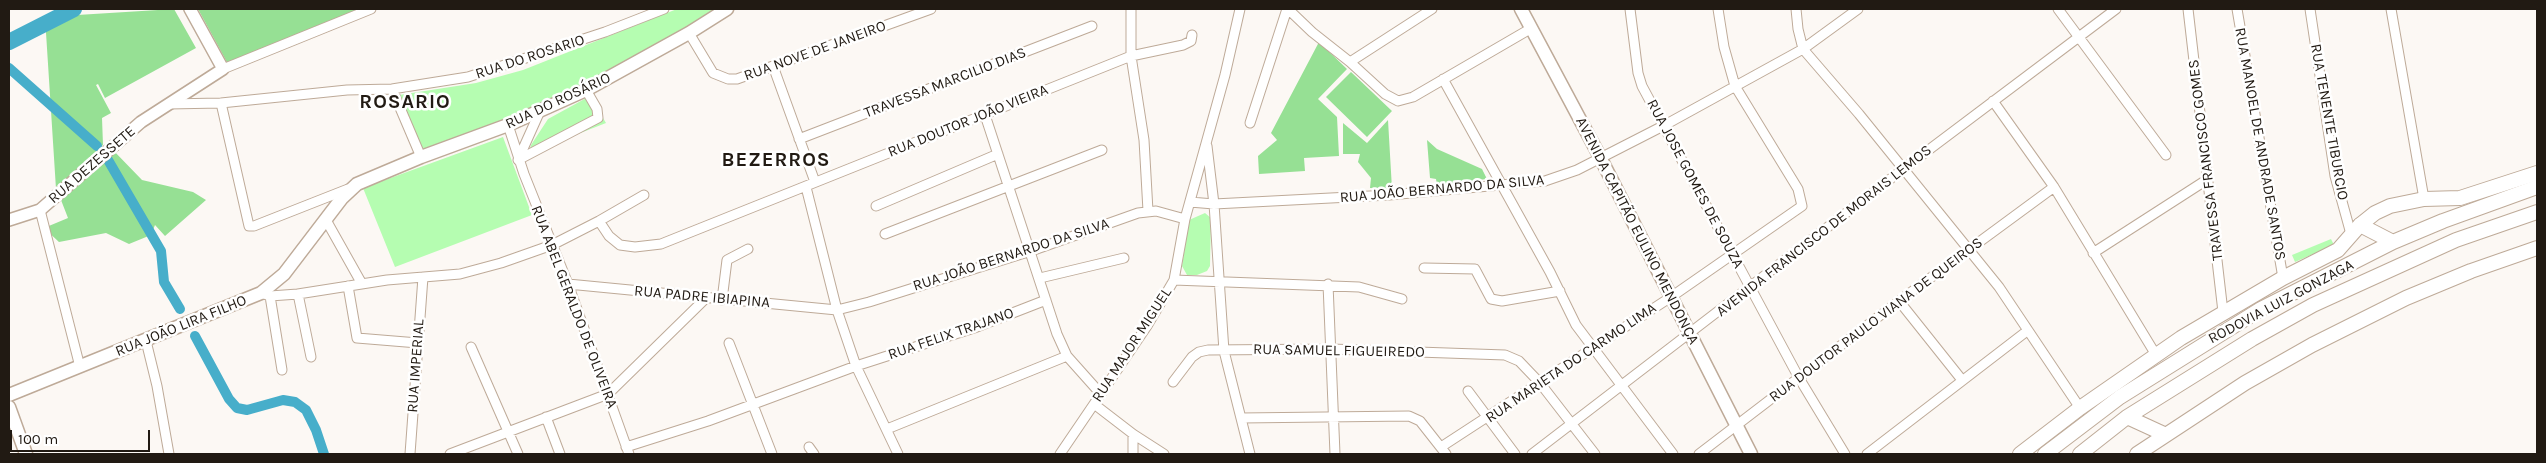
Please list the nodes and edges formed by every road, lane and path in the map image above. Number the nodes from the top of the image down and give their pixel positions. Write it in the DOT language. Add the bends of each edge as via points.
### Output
graph roads {
  1 [pos="190,9"];
  2 [pos="371,9"];
  3 [pos="664,9"];
  4 [pos="727,9"];
  5 [pos="931,9"];
  6 [pos="1240,9"];
  7 [pos="1288,9"];
  8 [pos="1432,9"];
  9 [pos="1521,9"];
  10 [pos="1630,9"];
  11 [pos="1718,9"];
  12 [pos="1796,9"];
  13 [pos="1858,9"];
  14 [pos="2058,9"];
  15 [pos="2116,9"];
  16 [pos="2188,9"];
  17 [pos="2236,9"];
  18 [pos="2310,9"];
  19 [pos="2391,9"];
  20 [pos="1131,11"];
  21 [pos="1092,26"];
  22 [pos="1530,29"];
  23 [pos="689,33"];
  24 [pos="1192,35"];
  25 [pos="2079,37"];
  26 [pos="1804,49"];
  27 [pos="1132,56"];
  28 [pos="1350,62"];
  29 [pos="773,66"];
  30 [pos="223,69"];
  31 [pos="1442,80"];
  32 [pos="1734,86"];
  33 [pos="392,89"];
  34 [pos="586,90"];
  35 [pos="1993,101"];
  36 [pos="221,103"];
  37 [pos="168,104"];
  38 [pos="540,111"];
  39 [pos="984,115"];
  40 [pos="1250,123"];
  41 [pos="508,125"];
  42 [pos="1663,126"];
  43 [pos="799,139"];
  44 [pos="1206,141"];
  45 [pos="1102,150"];
  46 [pos="998,154"];
  47 [pos="2166,156"];
  48 [pos="421,157"];
  49 [pos="1600,157"];
  50 [pos="518,160"];
  51 [pos="1902,170"];
  52 [pos="2537,173"];
  53 [pos="2208,179"];
  54 [pos="815,182"];
  55 [pos="1009,186"];
  56 [pos="1502,186"];
  57 [pos="806,187"];
  58 [pos="2054,187"];
  59 [pos="2537,187"];
  60 [pos="351,188"];
  61 [pos="644,195"];
  62 [pos="2424,199"];
  63 [pos="1190,202"];
  64 [pos="1214,204"];
  65 [pos="876,206"];
  66 [pos="40,210"];
  67 [pos="1148,210"];
  68 [pos="2537,212"];
  69 [pos="1185,219"];
  70 [pos="9,220"];
  71 [pos="326,220"];
  72 [pos="599,221"];
  73 [pos="2356,229"];
  74 [pos="885,234"];
  75 [pos="2393,242"];
  76 [pos="552,245"];
  77 [pos="2537,248"];
  78 [pos="748,250"];
  79 [pos="1031,251"];
  80 [pos="1968,251"];
  81 [pos="2093,253"];
  82 [pos="1732,256"];
  83 [pos="1124,258"];
  84 [pos="1424,268"];
  85 [pos="423,277"];
  86 [pos="1040,278"];
  87 [pos="2283,278"];
  88 [pos="1174,280"];
  89 [pos="1219,282"];
  90 [pos="362,284"];
  91 [pos="568,284"];
  92 [pos="1328,284"];
  93 [pos="348,286"];
  94 [pos="1751,287"];
  95 [pos="1560,291"];
  96 [pos="298,294"];
  97 [pos="266,295"];
  98 [pos="1671,297"];
  99 [pos="706,298"];
  100 [pos="1402,298"];
  101 [pos="722,300"];
  102 [pos="1046,300"];
  103 [pos="1898,301"];
  104 [pos="836,310"];
  105 [pos="2224,312"];
  106 [pos="2027,331"];
  107 [pos="1690,333"];
  108 [pos="146,342"];
  109 [pos="418,343"];
  110 [pos="729,343"];
  111 [pos="471,348"];
  112 [pos="1331,349"];
  113 [pos="1593,349"];
  114 [pos="1224,351"];
  115 [pos="2156,355"];
  116 [pos="1067,356"];
  117 [pos="311,357"];
  118 [pos="856,366"];
  119 [pos="80,368"];
  120 [pos="282,370"];
  121 [pos="1799,378"];
  122 [pos="1962,380"];
  123 [pos="1173,382"];
  124 [pos="1540,383"];
  125 [pos="1623,385"];
  126 [pos="1468,391"];
  127 [pos="1100,393"];
  128 [pos="608,394"];
  129 [pos="9,395"];
  130 [pos="1094,404"];
  131 [pos="753,405"];
  132 [pos="9,407"];
  133 [pos="2080,408"];
  134 [pos="546,417"];
  135 [pos="2128,417"];
  136 [pos="1241,418"];
  137 [pos="1488,418"];
  138 [pos="1333,419"];
  139 [pos="1573,423"];
  140 [pos="1736,427"];
  141 [pos="887,429"];
  142 [pos="507,431"];
  143 [pos="1134,434"];
  144 [pos="2164,434"];
  145 [pos="628,450"];
  146 [pos="1444,451"];
  147 [pos="26,454"];
  148 [pos="169,454"];
  149 [pos="410,454"];
  150 [pos="450,454"];
  151 [pos="518,454"];
  152 [pos="560,454"];
  153 [pos="772,454"];
  154 [pos="898,454"];
  155 [pos="1060,454"];
  156 [pos="1133,454"];
  157 [pos="1164,454"];
  158 [pos="1250,454"];
  159 [pos="1335,454"];
  160 [pos="1515,454"];
  161 [pos="1532,454"];
  162 [pos="1595,454"];
  163 [pos="1673,454"];
  164 [pos="1700,454"];
  165 [pos="1751,454"];
  166 [pos="1846,454"];
  167 [pos="1867,454"];
  168 [pos="2020,454"];
  169 [pos="2045,454"];
  170 [pos="2080,454"];
  171 [pos="2137,454"];
  1 -- 30 [label="street"];
  2 -- 30 [label="street"];
  3 -- 33 [label="street, RUA DO ROSARIO" via="514,64 468,77"];
  4 -- 23 [label="main road, RUA DO ROSÁRIO"];
  5 -- 29 [label="street, RUA NOVE DE JANEIRO"];
  6 -- 44 [label="street, RUA MAJOR MIGUEL"];
  7 -- 28 [label="street"];
  7 -- 40 [label="street"];
  8 -- 28 [label="street"];
  9 -- 22 [label="main road, AVENIDA CAPITÃO EULINO MENDONÇA"];
  10 -- 42 [label="street, RUA JOSE GOMES DE SOUZA" via="1638,73"];
  11 -- 32 [label="street"];
  12 -- 26 [label="street"];
  13 -- 26 [label="street, RUA JOÃO BERNARDO DA SILVA"];
  14 -- 25 [label="street"];
  15 -- 25 [label="street, AVENIDA FRANCISCO DE MORAIS LEMOS"];
  16 -- 53 [label="street, TRAVESSA FRANCISCO GOMES"];
  17 -- 87 [label="street, RUA MANOEL DE ANDRADE SANTOS"];
  18 -- 73 [label="street, RUA TENENTE TIBURCIO" via="2335,176"];
  19 -- 62 [label="street"];
  20 -- 27 [label="street"];
  21 -- 43 [label="street, TRAVESSA MARCILIO DIAS"];
  22 -- 31 [label="street"];
  22 -- 49 [label="main road, AVENIDA CAPITÃO EULINO MENDONÇA"];
  23 -- 29 [label="street, RUA NOVE DE JANEIRO" via="713,72 728,79 752,75"];
  23 -- 34 [label="main road, RUA DO ROSÁRIO"];
  24 -- 27 [label="street, RUA DOUTOR JOÃO VIEIRA" via="1191,41 1183,45"];
  25 -- 35 [label="street, AVENIDA FRANCISCO DE MORAIS LEMOS"];
  25 -- 47 [label="street"];
  26 -- 32 [label="street, RUA JOÃO BERNARDO DA SILVA"];
  26 -- 51 [label="street"];
  27 -- 39 [label="street, RUA DOUTOR JOÃO VIEIRA"];
  27 -- 67 [label="street" via="1144,140"];
  28 -- 31 [label="street" via="1385,94 1398,101 1413,97"];
  29 -- 43 [label="street"];
  30 -- 37 [label="street, RUA DEZESSETE"];
  31 -- 56 [label="street"];
  32 -- 42 [label="street, RUA JOÃO BERNARDO DA SILVA"];
  32 -- 82 [label="street, RUA MARIETA DO CARMO LIMA" via="1798,189 1802,201 1800,210"];
  33 -- 36 [label="street, RUA DO ROSARIO" via="327,91"];
  33 -- 48 [label="street"];
  34 -- 38 [label="main road, RUA DO ROSÁRIO"];
  34 -- 50 [label="street" via="598,109 598,118"];
  35 -- 51 [label="street, AVENIDA FRANCISCO DE MORAIS LEMOS"];
  35 -- 58 [label="street"];
  36 -- 37 [label="street, RUA DO ROSARIO"];
  36 -- 60 [label="street" via="249,226"];
  37 -- 66 [label="street, RUA DEZESSETE" via="120,139"];
  38 -- 41 [label="main road, RUA DO ROSÁRIO"];
  38 -- 50 [label="street"];
  39 -- 46 [label="street"];
  39 -- 54 [label="street, RUA DOUTOR JOÃO VIEIRA"];
  41 -- 48 [label="main road, RUA DO ROSÁRIO"];
  41 -- 50 [label="street, RUA ABEL GERALDO DE OLIVEIRA"];
  42 -- 49 [label="street, RUA JOÃO BERNARDO DA SILVA"];
  42 -- 82 [label="street, RUA JOSE GOMES DE SOUZA"];
  43 -- 54 [label="street"];
  44 -- 63 [label="street, RUA MAJOR MIGUEL"];
  44 -- 64 [label="street"];
  45 -- 55 [label="street"];
  46 -- 55 [label="street"];
  46 -- 65 [label="street"];
  48 -- 60 [label="main road, RUA DO ROSÁRIO"];
  49 -- 56 [label="street, RUA JOÃO BERNARDO DA SILVA" via="1546,182"];
  49 -- 98 [label="main road, AVENIDA CAPITÃO EULINO MENDONÇA"];
  50 -- 76 [label="street, RUA ABEL GERALDO DE OLIVEIRA"];
  51 -- 80 [label="street"];
  51 -- 94 [label="street, AVENIDA FRANCISCO DE MORAIS LEMOS"];
  52 -- 62 [label="main road" via="2460,198"];
  53 -- 81 [label="street"];
  53 -- 105 [label="street, TRAVESSA FRANCISCO GOMES"];
  54 -- 57 [label="street, RUA DOUTOR JOÃO VIEIRA"];
  55 -- 74 [label="street"];
  55 -- 79 [label="street"];
  56 -- 64 [label="street, RUA JOÃO BERNARDO DA SILVA"];
  56 -- 95 [label="street"];
  57 -- 72 [label="street, RUA DOUTOR JOÃO VIEIRA" via="661,244 620,245"];
  57 -- 104 [label="street"];
  58 -- 80 [label="street, RUA DOUTOR PAULO VIANA DE QUEIROS"];
  58 -- 81 [label="street"];
  59 -- 75 [label="main road, RODOVIA LUIZ GONZAGA"];
  60 -- 71 [label="main road, RUA JOÃO LIRA FILHO"];
  61 -- 72 [label="street"];
  62 -- 73 [label="main road" via="2374,213"];
  63 -- 64 [label="street, RUA JOÃO BERNARDO DA SILVA"];
  63 -- 69 [label="street, RUA MAJOR MIGUEL"];
  64 -- 89 [label="street"];
  66 -- 70 [label="street"];
  66 -- 119 [label="street, RUA DEZESSETE"];
  67 -- 69 [label="street"];
  67 -- 79 [label="street, RUA JOÃO BERNARDO DA SILVA"];
  68 -- 135 [label="main road, RODOVIA LUIZ GONZAGA" via="2456,240 2313,305 2252,339"];
  69 -- 88 [label="street, RUA MAJOR MIGUEL"];
  71 -- 90 [label="street"];
  71 -- 97 [label="main road, RUA JOÃO LIRA FILHO"];
  72 -- 76 [label="street"];
  73 -- 75 [label="main road"];
  73 -- 87 [label="main road" via="2338,250"];
  75 -- 169 [label="main road, RODOVIA LUIZ GONZAGA" via="2228,328 2120,397"];
  76 -- 85 [label="street" via="460,274"];
  76 -- 91 [label="street, RUA ABEL GERALDO DE OLIVEIRA"];
  77 -- 144 [label="main road" via="2471,271 2359,321 2244,383"];
  78 -- 101 [label="street" via="727,260"];
  79 -- 86 [label="street"];
  79 -- 104 [label="street, RUA JOÃO BERNARDO DA SILVA"];
  80 -- 103 [label="street, RUA DOUTOR PAULO VIANA DE QUEIROS"];
  80 -- 106 [label="street" via="1999,287"];
  81 -- 115 [label="street"];
  82 -- 94 [label="street, RUA JOSE GOMES DE SOUZA"];
  82 -- 98 [label="street, RUA MARIETA DO CARMO LIMA"];
  83 -- 86 [label="street"];
  84 -- 95 [label="street" via="1474,269 1492,299 1502,302"];
  85 -- 90 [label="street"];
  85 -- 109 [label="street, RUA IMPERIAL"];
  86 -- 102 [label="street"];
  87 -- 105 [label="main road"];
  88 -- 89 [label="street"];
  88 -- 127 [label="street, RUA MAJOR MIGUEL" via="1147,326"];
  89 -- 92 [label="street"];
  89 -- 114 [label="street"];
  90 -- 93 [label="street"];
  91 -- 99 [label="street, RUA PADRE IBIAPINA"];
  91 -- 128 [label="street, RUA ABEL GERALDO DE OLIVEIRA"];
  92 -- 100 [label="street" via="1359,287"];
  92 -- 112 [label="street"];
  93 -- 96 [label="street"];
  93 -- 109 [label="street" via="357,338"];
  94 -- 107 [label="street, AVENIDA FRANCISCO DE MORAIS LEMOS"];
  94 -- 121 [label="street, RUA JOSE GOMES DE SOUZA"];
  95 -- 113 [label="street" via="1576,325"];
  96 -- 97 [label="street"];
  96 -- 117 [label="street"];
  97 -- 108 [label="main road, RUA JOÃO LIRA FILHO"];
  97 -- 120 [label="street"];
  98 -- 107 [label="main road, AVENIDA CAPITÃO EULINO MENDONÇA"];
  98 -- 113 [label="street, RUA MARIETA DO CARMO LIMA"];
  99 -- 101 [label="street, RUA PADRE IBIAPINA"];
  99 -- 128 [label="street"];
  101 -- 104 [label="street, RUA PADRE IBIAPINA"];
  102 -- 116 [label="street"];
  102 -- 118 [label="street, RUA FELIX TRAJANO" via="974,328"];
  103 -- 121 [label="street, RUA DOUTOR PAULO VIANA DE QUEIROS"];
  103 -- 122 [label="street"];
  104 -- 118 [label="street"];
  105 -- 115 [label="main road"];
  106 -- 122 [label="street"];
  106 -- 133 [label="street"];
  107 -- 125 [label="street, AVENIDA FRANCISCO DE MORAIS LEMOS"];
  107 -- 140 [label="main road, AVENIDA CAPITÃO EULINO MENDONÇA"];
  108 -- 119 [label="main road, RUA JOÃO LIRA FILHO"];
  108 -- 148 [label="street"];
  109 -- 149 [label="street, RUA IMPERIAL"];
  110 -- 131 [label="street"];
  111 -- 142 [label="street"];
  112 -- 114 [label="street, RUA SAMUEL FIGUEIREDO"];
  112 -- 124 [label="street, RUA SAMUEL FIGUEIREDO" via="1498,354 1519,361"];
  112 -- 138 [label="street"];
  113 -- 124 [label="street, RUA MARIETA DO CARMO LIMA"];
  113 -- 125 [label="street"];
  114 -- 123 [label="street, RUA SAMUEL FIGUEIREDO" via="1199,352"];
  114 -- 136 [label="street"];
  115 -- 133 [label="main road"];
  116 -- 127 [label="street"];
  116 -- 141 [label="street"];
  118 -- 131 [label="street, RUA FELIX TRAJANO"];
  118 -- 141 [label="street"];
  119 -- 129 [label="main road, RUA JOÃO LIRA FILHO"];
  121 -- 140 [label="street, RUA DOUTOR PAULO VIANA DE QUEIROS"];
  121 -- 166 [label="street, RUA JOSE GOMES DE SOUZA"];
  122 -- 167 [label="street"];
  124 -- 137 [label="street, RUA MARIETA DO CARMO LIMA"];
  124 -- 139 [label="street"];
  125 -- 139 [label="street, AVENIDA FRANCISCO DE MORAIS LEMOS"];
  125 -- 163 [label="street"];
  126 -- 137 [label="street"];
  127 -- 130 [label="street, RUA MAJOR MIGUEL"];
  128 -- 134 [label="street"];
  128 -- 145 [label="street, RUA ABEL GERALDO DE OLIVEIRA"];
  130 -- 143 [label="street"];
  130 -- 155 [label="street, RUA MAJOR MIGUEL"];
  131 -- 145 [label="street, RUA FELIX TRAJANO"];
  131 -- 153 [label="street"];
  132 -- 147 [label="main road"];
  133 -- 168 [label="main road"];
  134 -- 142 [label="street"];
  134 -- 152 [label="street"];
  135 -- 144 [label="main road"];
  135 -- 170 [label="main road, RODOVIA LUIZ GONZAGA"];
  136 -- 138 [label="street"];
  136 -- 158 [label="street"];
  137 -- 146 [label="street, RUA MARIETA DO CARMO LIMA"];
  137 -- 160 [label="street"];
  138 -- 146 [label="street" via="1416,418"];
  138 -- 159 [label="street"];
  139 -- 161 [label="street, AVENIDA FRANCISCO DE MORAIS LEMOS"];
  139 -- 162 [label="street"];
  140 -- 164 [label="street, RUA DOUTOR PAULO VIANA DE QUEIROS"];
  140 -- 165 [label="main road, AVENIDA CAPITÃO EULINO MENDONÇA"];
  141 -- 154 [label="street"];
  142 -- 150 [label="street"];
  142 -- 151 [label="street"];
  143 -- 156 [label="street"];
  143 -- 157 [label="street"];
  144 -- 171 [label="main road"];
}
